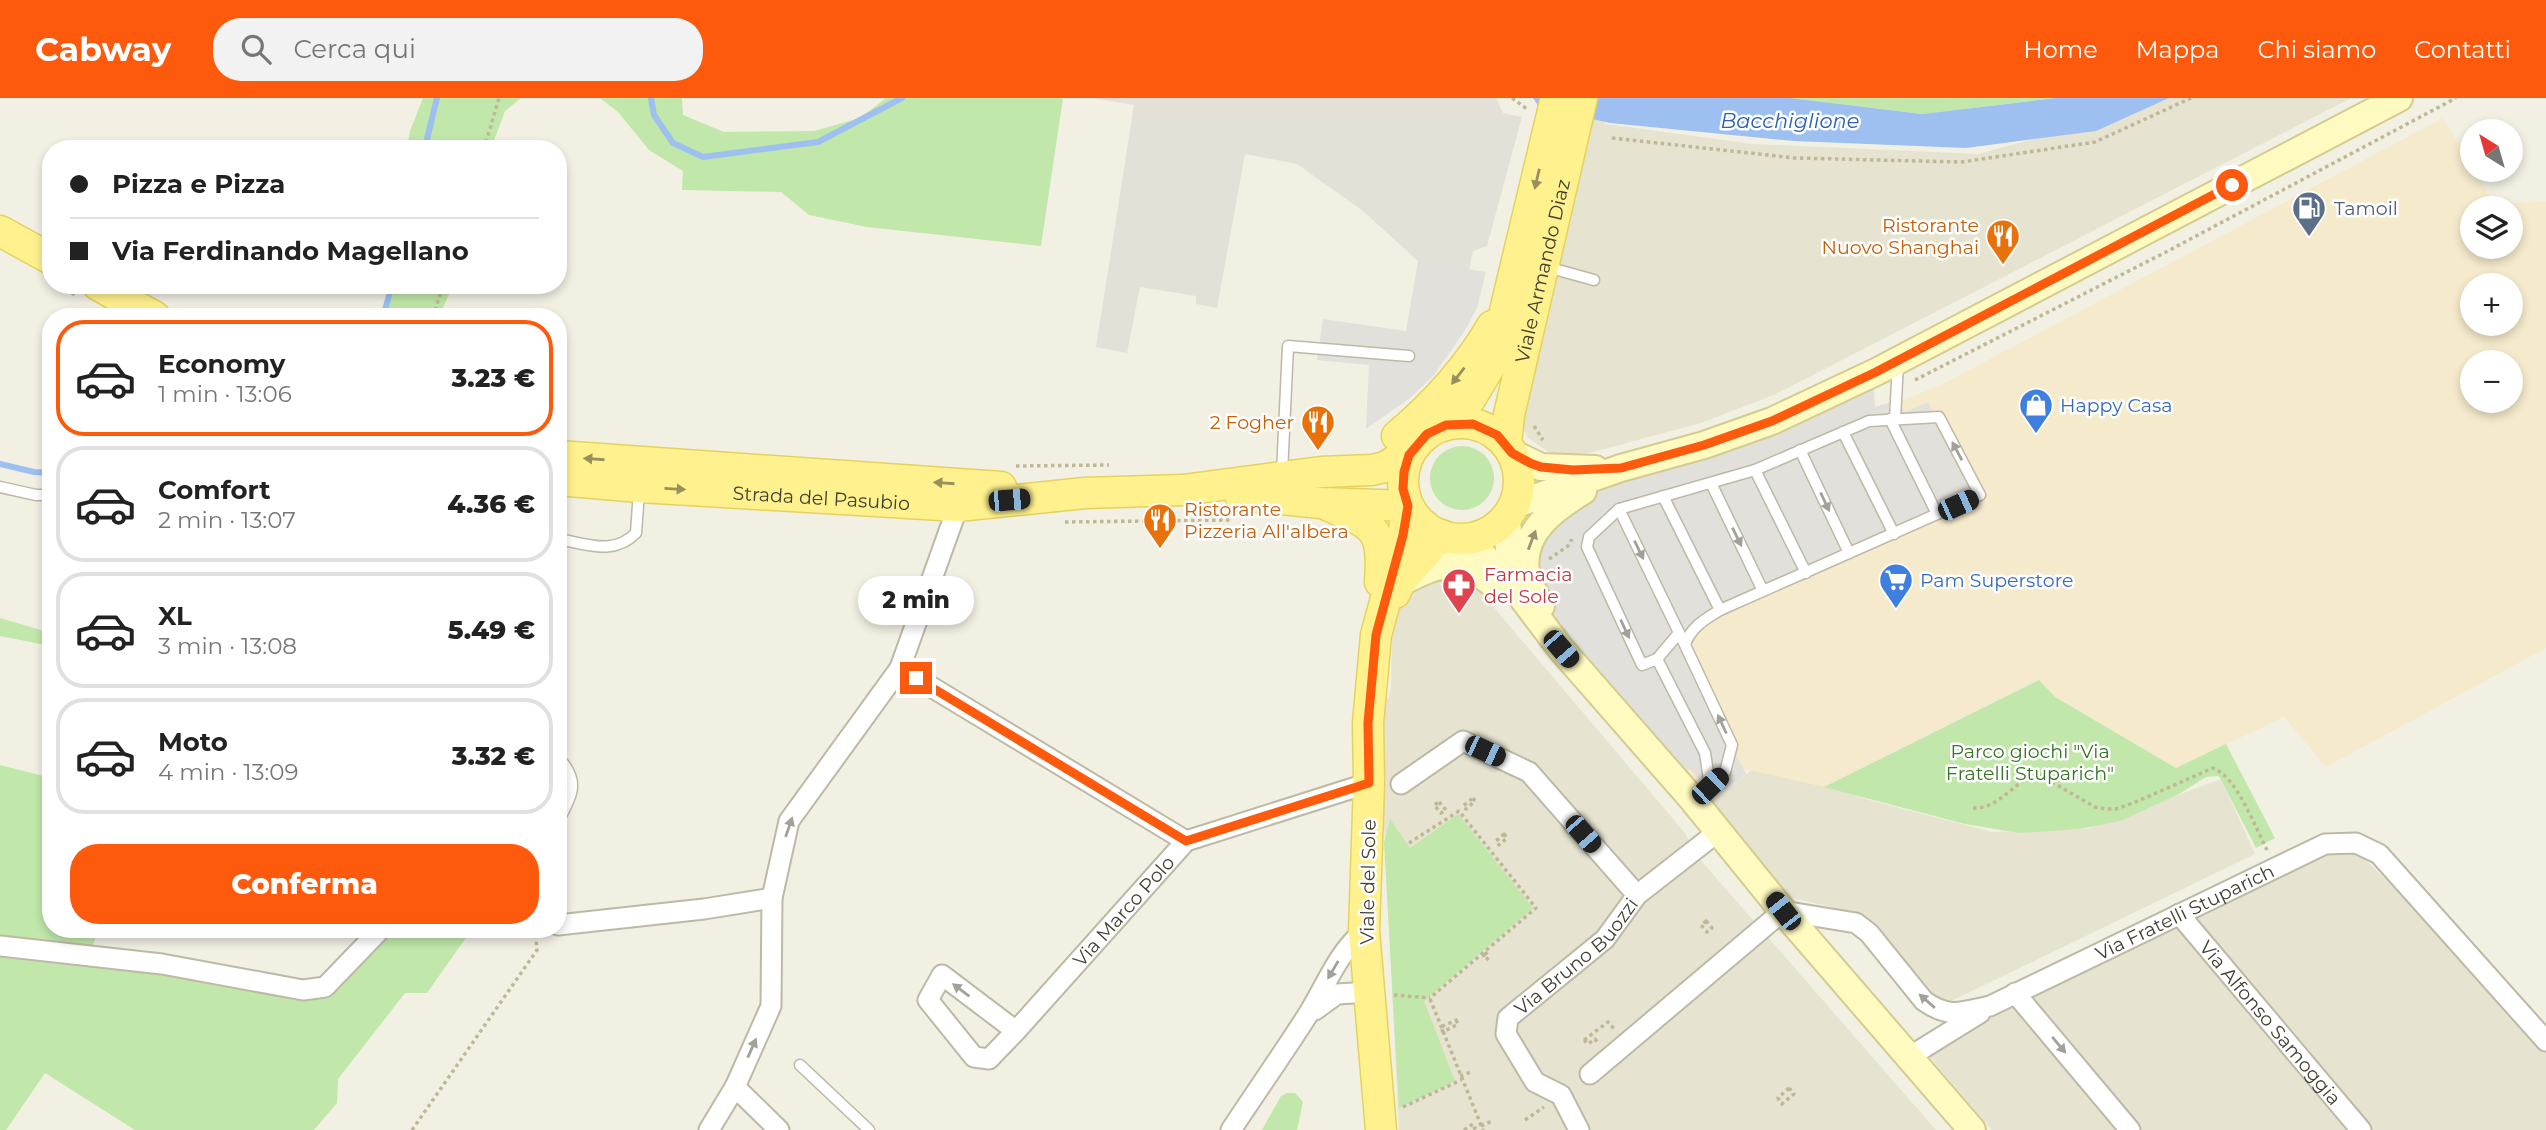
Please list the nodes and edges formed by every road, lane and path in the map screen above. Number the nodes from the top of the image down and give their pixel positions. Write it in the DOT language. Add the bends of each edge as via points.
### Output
graph roads {
  1 [pos="499,98"];
  2 [pos="1512,98"];
  3 [pos="2191,98"];
  4 [pos="2399,98"];
  5 [pos="1561,109"];
  6 [pos="1612,138"];
  7 [pos="487,140"];
  8 [pos="0,231"];
  9 [pos="42,254"];
  10 [pos="1529,270"];
  11 [pos="1594,281"];
  12 [pos="114,294"];
  13 [pos="139,308"];
  14 [pos="1409,356"];
  15 [pos="1898,360"];
  16 [pos="1528,416"];
  17 [pos="1892,419"];
  18 [pos="1446,425"];
  19 [pos="1843,432"];
  20 [pos="1419,441"];
  21 [pos="1553,444"];
  22 [pos="1509,449"];
  23 [pos="1800,450"];
  24 [pos="567,457"];
  25 [pos="1621,468"];
  26 [pos="1755,470"];
  27 [pos="1321,472"];
  28 [pos="1281,477"];
  29 [pos="567,481"];
  30 [pos="1711,483"];
  31 [pos="0,487"];
  32 [pos="640,487"];
  33 [pos="1183,490"];
  34 [pos="1085,493"];
  35 [pos="42,495"];
  36 [pos="1663,496"];
  37 [pos="1321,503"];
  38 [pos="957,506"];
  39 [pos="1408,506"];
  40 [pos="1619,509"];
  41 [pos="1510,511"];
  42 [pos="1937,514"];
  43 [pos="1894,534"];
  44 [pos="1451,537"];
  45 [pos="567,540"];
  46 [pos="1849,553"];
  47 [pos="1806,573"];
  48 [pos="1400,583"];
  49 [pos="1511,583"];
  50 [pos="1763,591"];
  51 [pos="1720,610"];
  52 [pos="1679,633"];
  53 [pos="1376,635"];
  54 [pos="1685,645"];
  55 [pos="1561,649"];
  56 [pos="1657,659"];
  57 [pos="900,668"];
  58 [pos="567,767"];
  59 [pos="1369,783"];
  60 [pos="1401,784"];
  61 [pos="1702,793"];
  62 [pos="567,805"];
  63 [pos="1973,808"];
  64 [pos="1719,831"];
  65 [pos="1186,841"];
  66 [pos="1409,843"];
  67 [pos="2277,867"];
  68 [pos="1637,895"];
  69 [pos="772,898"];
  70 [pos="1783,911"];
  71 [pos="2179,915"];
  72 [pos="567,924"];
  73 [pos="1364,931"];
  74 [pos="372,938"];
  75 [pos="536,938"];
  76 [pos="0,946"];
  77 [pos="1371,992"];
  78 [pos="2015,993"];
  79 [pos="1430,998"];
  80 [pos="1990,1006"];
  81 [pos="1308,1014"];
  82 [pos="1586,1030"];
  83 [pos="1016,1031"];
  84 [pos="1584,1040"];
  85 [pos="2546,1041"];
  86 [pos="1909,1057"];
  87 [pos="800,1065"];
  88 [pos="1471,1072"];
  89 [pos="1590,1074"];
  90 [pos="1460,1078"];
  91 [pos="734,1087"];
  92 [pos="1782,1104"];
  93 [pos="1492,1121"];
  94 [pos="1383,1126"];
  95 [pos="1482,1128"];
  96 [pos="412,1130"];
  97 [pos="710,1130"];
  98 [pos="779,1130"];
  99 [pos="869,1130"];
  100 [pos="1231,1130"];
  101 [pos="1464,1130"];
  102 [pos="1470,1130"];
  103 [pos="1579,1130"];
  104 [pos="1972,1130"];
  105 [pos="2130,1130"];
  106 [pos="2361,1130"];
  1 -- 7 [label="path"];
  2 -- 5 [label="path"];
  3 -- 6 [label="path" via="2095,142 1962,162 1795,158"];
  4 -- 15 [label="street"];
  5 -- 10 [label="main road, Viale Armando Diaz"];
  8 -- 9 [label="main road"];
  10 -- 11 [label="lane"];
  10 -- 18 [label="main road, Viale Armando Diaz" via="1493,361 1466,407"];
  10 -- 22 [label="main road, Viale Armando Diaz" via="1508,415"];
  10 -- 27 [label="main road, one-way" via="1478,349 1425,412 1358,461"];
  12 -- 13 [label="main road"];
  14 -- 28 [label="lane" via="1288,346"];
  15 -- 17 [label="lane"];
  15 -- 25 [label="street" via="1772,421"];
  16 -- 21 [label="path" via="1541,439"];
  17 -- 19 [label="lane" via="1869,421"];
  17 -- 42 [label="lane"];
  42 -- 17 [label="lane, one-way" via="1980,495 1939,417"];
  18 -- 20 [label="main road, Strada del Pasubio"];
  18 -- 22 [label="main road" via="1485,428"];
  19 -- 23 [label="lane"];
  19 -- 43 [label="lane"];
  20 -- 27 [label="main road, Strada del Pasubio" via="1385,467"];
  20 -- 39 [label="main road" via="1404,472"];
  22 -- 25 [label="street" via="1541,467"];
  22 -- 41 [label="main road" via="1518,470 1519,488"];
  23 -- 26 [label="lane"];
  23 -- 46 [label="lane, one-way"];
  34 -- 24 [label="main road, Strada del Pasubio, one-way"];
  25 -- 41 [label="street"];
  55 -- 25 [label="street, one-way" via="1526,573 1531,537 1556,507"];
  26 -- 30 [label="lane"];
  26 -- 47 [label="lane"];
  27 -- 28 [label="main road, Strada del Pasubio"];
  28 -- 33 [label="main road, Strada del Pasubio"];
  29 -- 32 [label="main road, Strada del Pasubio"];
  30 -- 36 [label="lane"];
  30 -- 50 [label="lane, one-way"];
  31 -- 35 [label="lane"];
  32 -- 38 [label="main road, Strada del Pasubio, one-way"];
  32 -- 45 [label="lane" via="636,533 625,544 608,547"];
  33 -- 34 [label="main road, Strada del Pasubio"];
  33 -- 37 [label="main road, Strada del Pasubio"];
  34 -- 38 [label="main road, Strada del Pasubio"];
  36 -- 40 [label="lane"];
  36 -- 51 [label="lane"];
  37 -- 39 [label="main road, Strada del Pasubio"];
  37 -- 53 [label="main road" via="1357,517 1378,538 1381,571"];
  38 -- 57 [label="street"];
  39 -- 44 [label="main road" via="1422,523"];
  39 -- 53 [label="main road, Viale del Sole"];
  40 -- 52 [label="lane, one-way"];
  40 -- 56 [label="lane, one-way" via="1590,537 1587,547 1642,665"];
  41 -- 44 [label="main road" via="1486,533"];
  41 -- 49 [label="street"];
  42 -- 43 [label="lane"];
  43 -- 46 [label="lane"];
  44 -- 48 [label="main road, Viale del Sole"];
  44 -- 49 [label="street" via="1473,546"];
  46 -- 47 [label="lane"];
  47 -- 50 [label="lane"];
  48 -- 53 [label="main road, Viale del Sole"];
  48 -- 55 [label="street" via="1441,565 1470,568 1501,590"];
  49 -- 55 [label="street"];
  50 -- 51 [label="lane"];
  51 -- 54 [label="lane" via="1688,635"];
  52 -- 54 [label="lane"];
  52 -- 56 [label="lane"];
  53 -- 59 [label="main road, Viale del Sole" via="1368,723"];
  61 -- 54 [label="lane, one-way" via="1725,772 1732,745"];
  55 -- 61 [label="street"];
  56 -- 61 [label="lane" via="1704,753"];
  57 -- 65 [label="street"];
  69 -- 57 [label="street, one-way" via="789,821"];
  58 -- 62 [label="lane" via="574,784"];
  59 -- 65 [label="street, Via Marco Polo"];
  59 -- 73 [label="main road, Viale del Sole"];
  60 -- 68 [label="street" via="1463,741 1529,772"];
  61 -- 64 [label="street"];
  63 -- 67 [label="path" via="1998,800 2034,774 2095,807 2116,809 2213,768 2232,784"];
  64 -- 68 [label="street, Via Bruno Buozzi"];
  64 -- 70 [label="street"];
  65 -- 83 [label="street, Via Marco Polo"];
  66 -- 79 [label="path" via="1459,811 1536,908"];
  67 -- 71 [label="street, Via Fratelli Stuparich"];
  67 -- 85 [label="street, Via Fratelli Stuparich" via="2325,844 2356,843 2379,854"];
  68 -- 103 [label="street, Via Bruno Buozzi" via="1605,939 1508,1018 1506,1034 1535,1082 1561,1095"];
  69 -- 72 [label="street"];
  91 -- 69 [label="street, one-way" via="771,1006"];
  80 -- 70 [label="street, Via Fratelli Stuparich, one-way" via="1950,1014 1936,1009 1856,923"];
  70 -- 86 [label="street"];
  70 -- 89 [label="street"];
  71 -- 78 [label="street, Via Fratelli Stuparich"];
  71 -- 106 [label="street, Via Alfonso Samoggia"];
  73 -- 77 [label="main road, Viale del Sole"];
  73 -- 81 [label="street, one-way" via="1337,964"];
  74 -- 76 [label="street" via="325,987 303,990 162,964"];
  75 -- 96 [label="path" via="537,950"];
  77 -- 79 [label="path"];
  77 -- 81 [label="street" via="1337,994"];
  77 -- 94 [label="main road, Viale del Sole"];
  78 -- 80 [label="street, Via Fratelli Stuparich"];
  78 -- 105 [label="street, one-way"];
  79 -- 90 [label="path"];
  80 -- 86 [label="street"];
  81 -- 100 [label="street"];
  82 -- 84 [label="path" via="1592,1034"];
  83 -- 83 [label="street, Via Marco Polo, one-way" via="942,975 928,1000 974,1057 989,1059"];
  86 -- 104 [label="street"];
  87 -- 99 [label="lane"];
  88 -- 90 [label="path"];
  90 -- 94 [label="path"];
  90 -- 95 [label="path"];
  91 -- 97 [label="street"];
  91 -- 98 [label="street"];
  92 -- 92 [label="path" via="1778,1098 1789,1088 1794,1094"];
  93 -- 95 [label="path"];
  101 -- 102 [label="path" via="1473,1124 1475,1128"];
}
